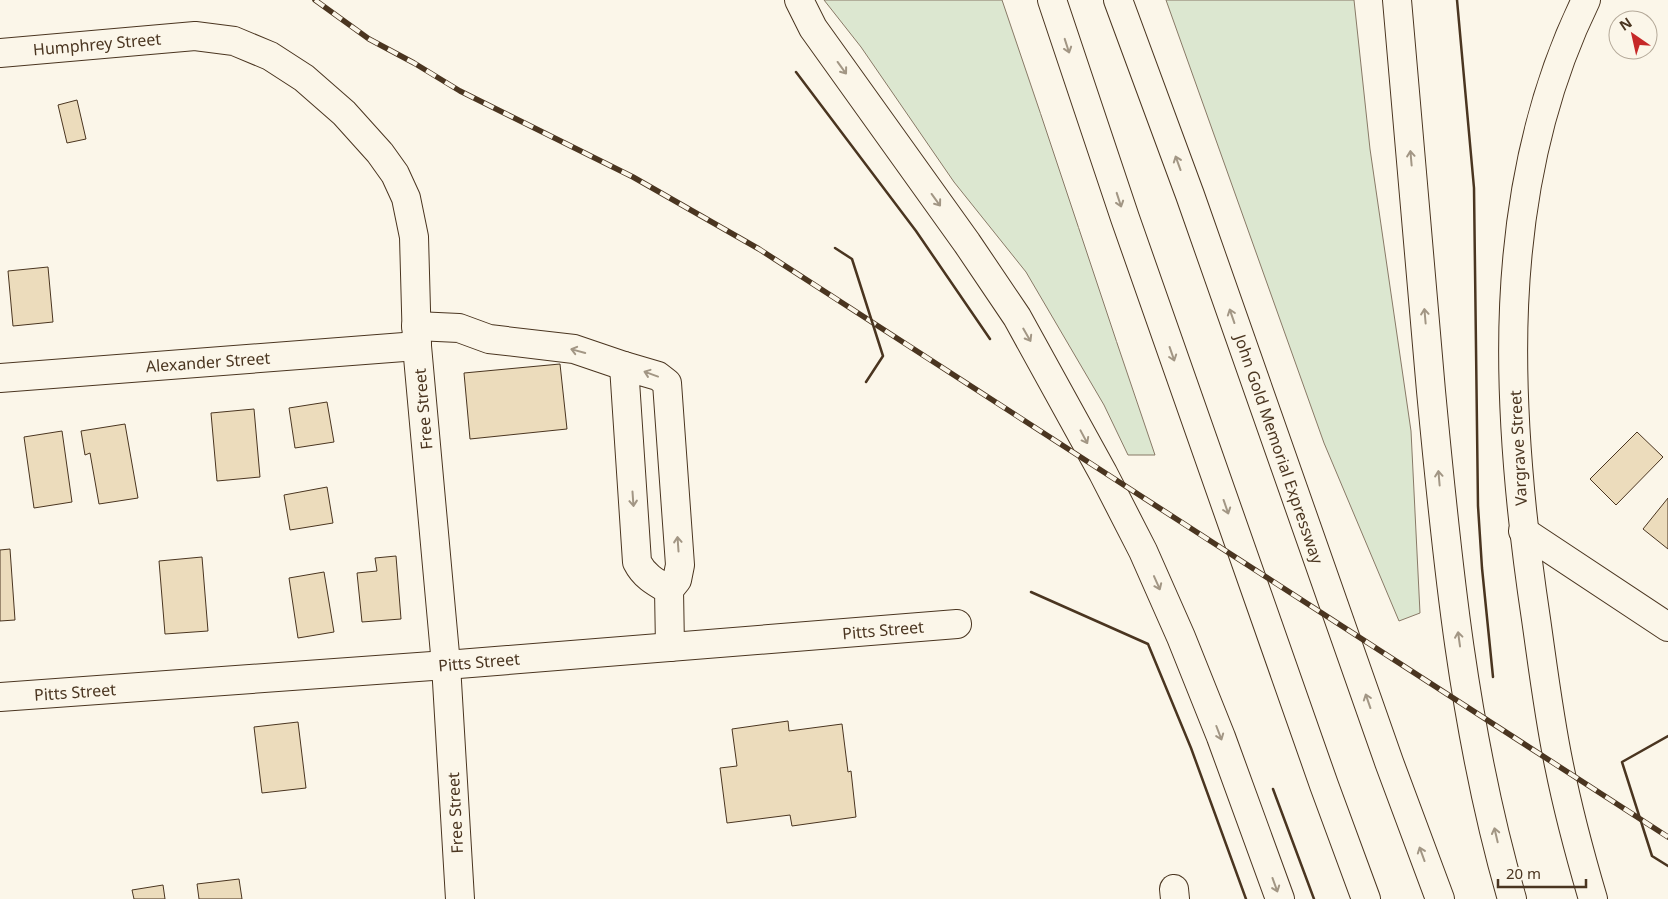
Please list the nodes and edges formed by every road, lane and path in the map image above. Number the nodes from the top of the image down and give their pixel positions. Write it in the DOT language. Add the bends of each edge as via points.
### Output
graph roads {
  1 [pos="785,0"];
  2 [pos="799,0"];
  3 [pos="1052,0"];
  4 [pos="1118,0"];
  5 [pos="1397,0"];
  6 [pos="1586,0"];
  7 [pos="814,28"];
  8 [pos="194,36"];
  9 [pos="0,53"];
  10 [pos="416,336"];
  11 [pos="624,366"];
  12 [pos="0,378"];
  13 [pos="1524,531"];
  14 [pos="668,590"];
  15 [pos="957,624"];
  16 [pos="1668,627"];
  17 [pos="670,647"];
  18 [pos="446,665"];
  19 [pos="0,697"];
  20 [pos="460,899"];
  21 [pos="1280,899"];
  22 [pos="1366,899"];
  23 [pos="1440,899"];
  24 [pos="1512,899"];
  25 [pos="1593,899"];
  1 -- 7 [label="main road"];
  2 -- 7 [label="main road"];
  3 -- 22 [label="main road, one-way" via="1124,218"];
  23 -- 4 [label="main road, John Gold Memorial Expressway, one-way"];
  24 -- 5 [label="main road, one-way" via="1483,779 1451,586"];
  6 -- 13 [label="main road, Vargrave Street" via="1557,68 1542,114 1521,215 1514,327 1517,456"];
  7 -- 21 [label="main road, one-way" via="1017,317 1104,473 1181,637"];
  8 -- 9 [label="main road, Humphrey Street"];
  8 -- 10 [label="main road, Free Street" via="234,41 270,56 304,78 344,113 380,152 406,198 414,237"];
  11 -- 10 [label="main road, Alexander Street, one-way" via="574,349 489,340 459,328"];
  10 -- 12 [label="main road, Alexander Street"];
  10 -- 18 [label="main road, Free Street"];
  11 -- 14 [label="main road, one-way" via="636,562 649,579"];
  14 -- 11 [label="main road, Alexander Street, one-way" via="677,580 680,565 667,383 658,376"];
  13 -- 16 [label="main road"];
  13 -- 25 [label="main road, Vargrave Street" via="1559,765"];
  14 -- 17 [label="main road"];
  15 -- 17 [label="main road, Pitts Street"];
  17 -- 18 [label="main road, Pitts Street"];
  18 -- 19 [label="main road, Pitts Street"];
  18 -- 20 [label="main road, Free Street"];
}
